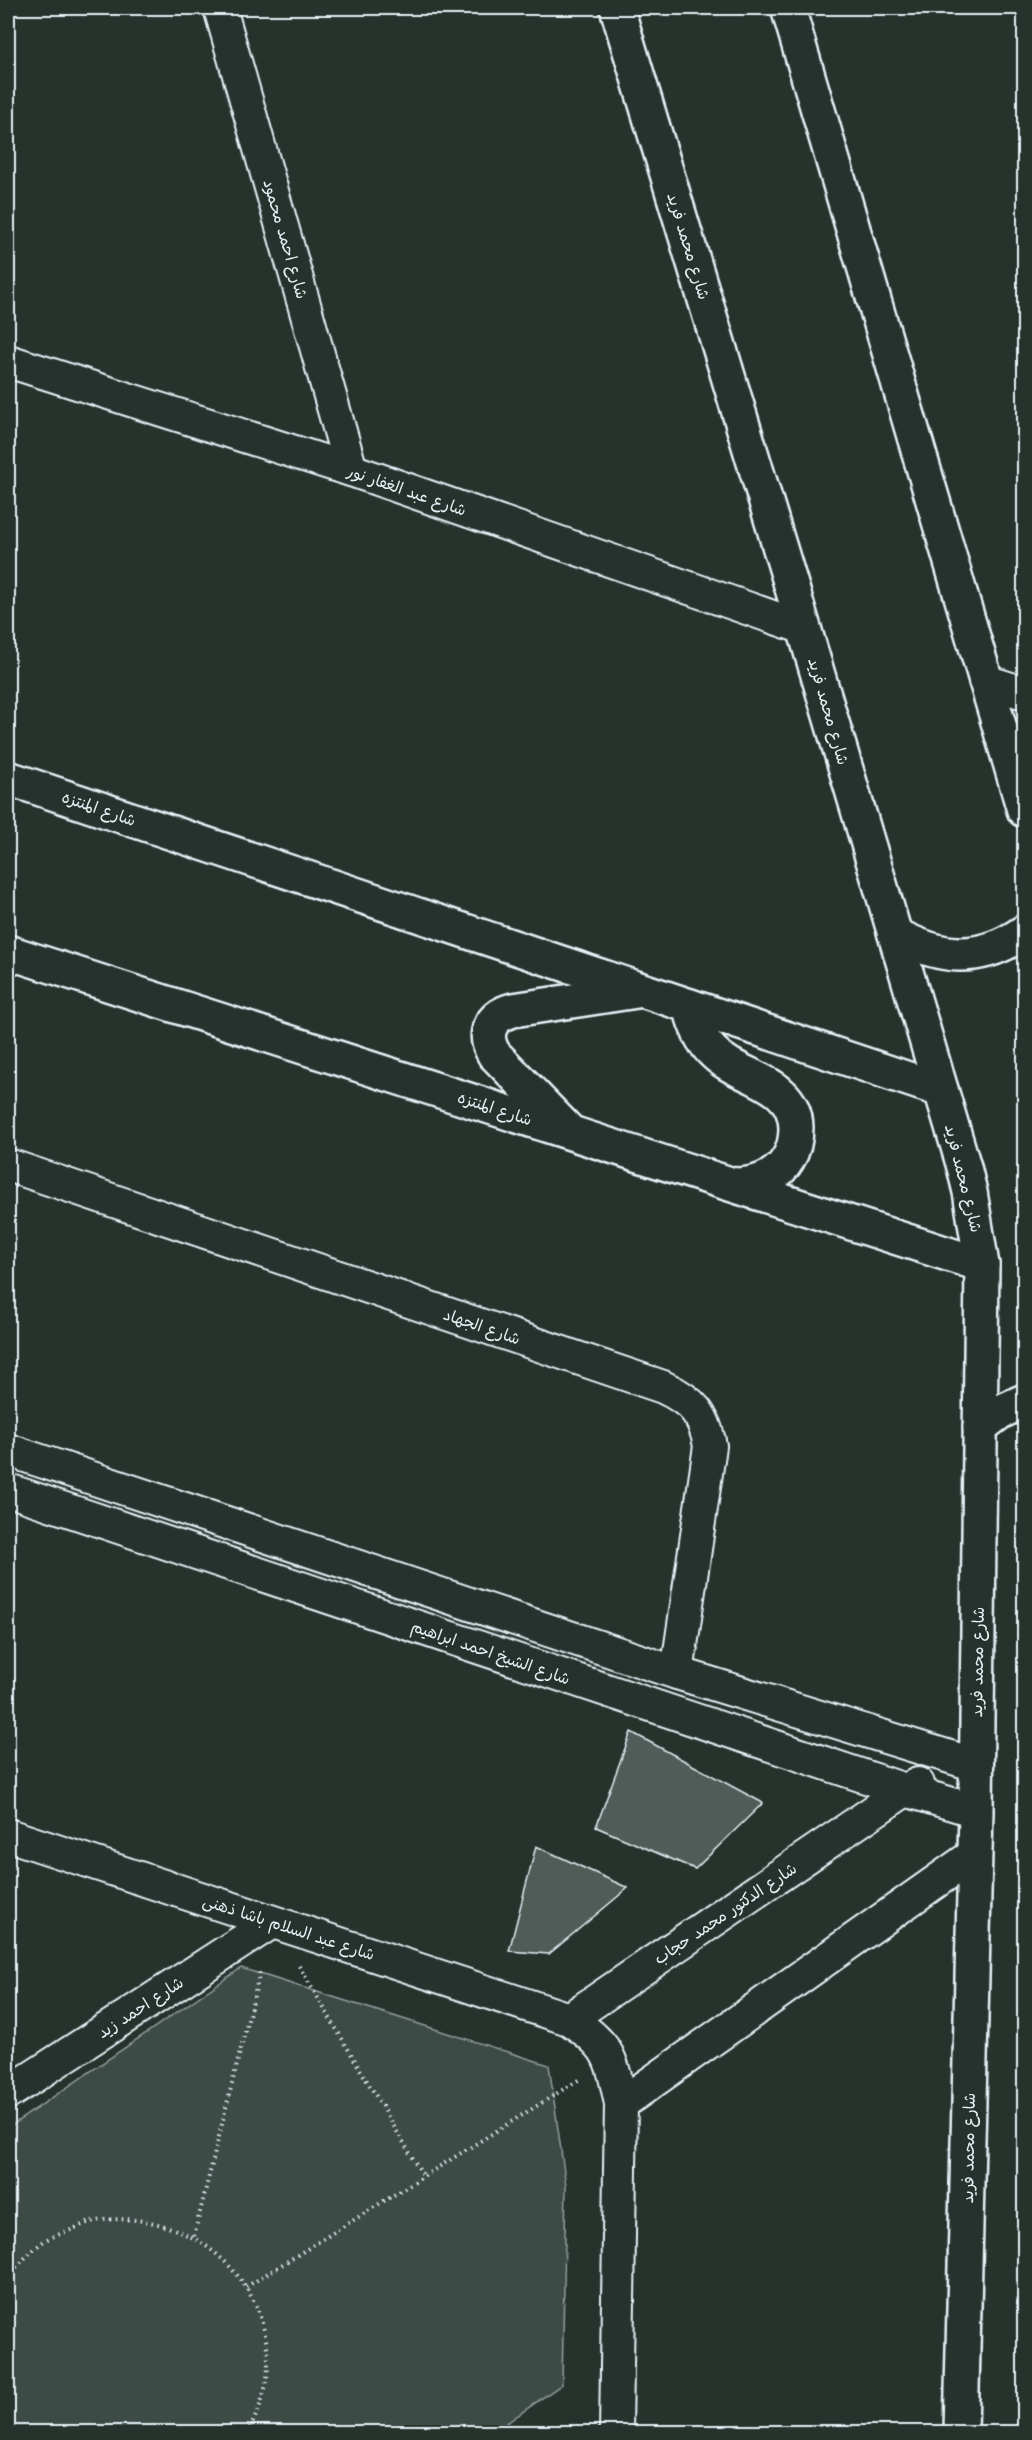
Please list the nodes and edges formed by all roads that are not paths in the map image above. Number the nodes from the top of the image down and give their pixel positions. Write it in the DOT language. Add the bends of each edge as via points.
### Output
graph roads {
  1 [pos="220,8"];
  2 [pos="617,8"];
  3 [pos="788,8"];
  4 [pos="8,361"];
  5 [pos="351,470"];
  6 [pos="804,628"];
  7 [pos="985,681"];
  8 [pos="1024,693"];
  9 [pos="8,778"];
  10 [pos="1024,810"];
  11 [pos="1024,932"];
  12 [pos="895,934"];
  13 [pos="8,951"];
  14 [pos="641,990"];
  15 [pos="690,1006"];
  16 [pos="941,1090"];
  17 [pos="572,1133"];
  18 [pos="8,1165"];
  19 [pos="734,1185"];
  20 [pos="982,1265"];
  21 [pos="1024,1401"];
  22 [pos="980,1427"];
  23 [pos="8,1450"];
  24 [pos="8,1490"];
  25 [pos="677,1673"];
  26 [pos="976,1765"];
  27 [pos="905,1790"];
  28 [pos="976,1811"];
  29 [pos="8,1835"];
  30 [pos="975,1854"];
  31 [pos="272,1922"];
  32 [pos="570,2019"];
  33 [pos="8,2093"];
  34 [pos="621,2104"];
  35 [pos="615,2432"];
  36 [pos="961,2433"];
  1 -- 5 [label="street, شارع احمد محمود"];
  2 -- 6 [label="main road, شارع محمد فريد"];
  3 -- 7 [label="main road"];
  4 -- 5 [label="street, شارع عبد الغفار نور"];
  5 -- 6 [label="street, شارع عبد الغفار نور"];
  6 -- 12 [label="main road, شارع محمد فريد"];
  7 -- 8 [label="street"];
  7 -- 10 [label="main road"];
  9 -- 14 [label="main road, شارع المنتزه"];
  11 -- 12 [label="main road" via="995,948 954,955 933,952"];
  12 -- 16 [label="main road, شارع محمد فريد"];
  13 -- 17 [label="main road, شارع المنتزه"];
  14 -- 15 [label="main road, شارع المنتزه"];
  14 -- 17 [label="main road" via="513,1010 491,1023 489,1045 494,1054"];
  15 -- 16 [label="main road, شارع المنتزه"];
  15 -- 19 [label="main road" via="694,1022 712,1051 783,1094 796,1121 793,1151 785,1164 763,1182"];
  16 -- 20 [label="main road, شارع محمد فريد" via="970,1192"];
  17 -- 19 [label="main road, شارع المنتزه"];
  18 -- 25 [label="street, شارع الجهاد" via="681,1396 696,1409 710,1446"];
  19 -- 20 [label="main road, شارع المنتزه"];
  20 -- 22 [label="main road, شارع محمد فريد"];
  21 -- 22 [label="main road"];
  22 -- 26 [label="main road, شارع محمد فريد"];
  23 -- 25 [label="street"];
  24 -- 27 [label="street, شارع الشيخ احمد ابراهيم"];
  25 -- 26 [label="street"];
  26 -- 27 [label="street, شارع الدكتور محمد حجاب"];
  26 -- 28 [label="main road, شارع محمد فريد"];
  27 -- 28 [label="street, شارع الشيخ احمد ابراهيم"];
  27 -- 32 [label="street, شارع الدكتور محمد حجاب"];
  28 -- 30 [label="main road, شارع محمد فريد"];
  29 -- 31 [label="street, شارع عبد السلام باشا ذهنى"];
  30 -- 34 [label="street"];
  30 -- 36 [label="main road, شارع محمد فريد"];
  31 -- 32 [label="street, شارع عبد السلام باشا ذهنى"];
  31 -- 33 [label="street, شارع احمد زيد"];
  32 -- 34 [label="street" via="594,2035 612,2060"];
  34 -- 35 [label="street"];
}
